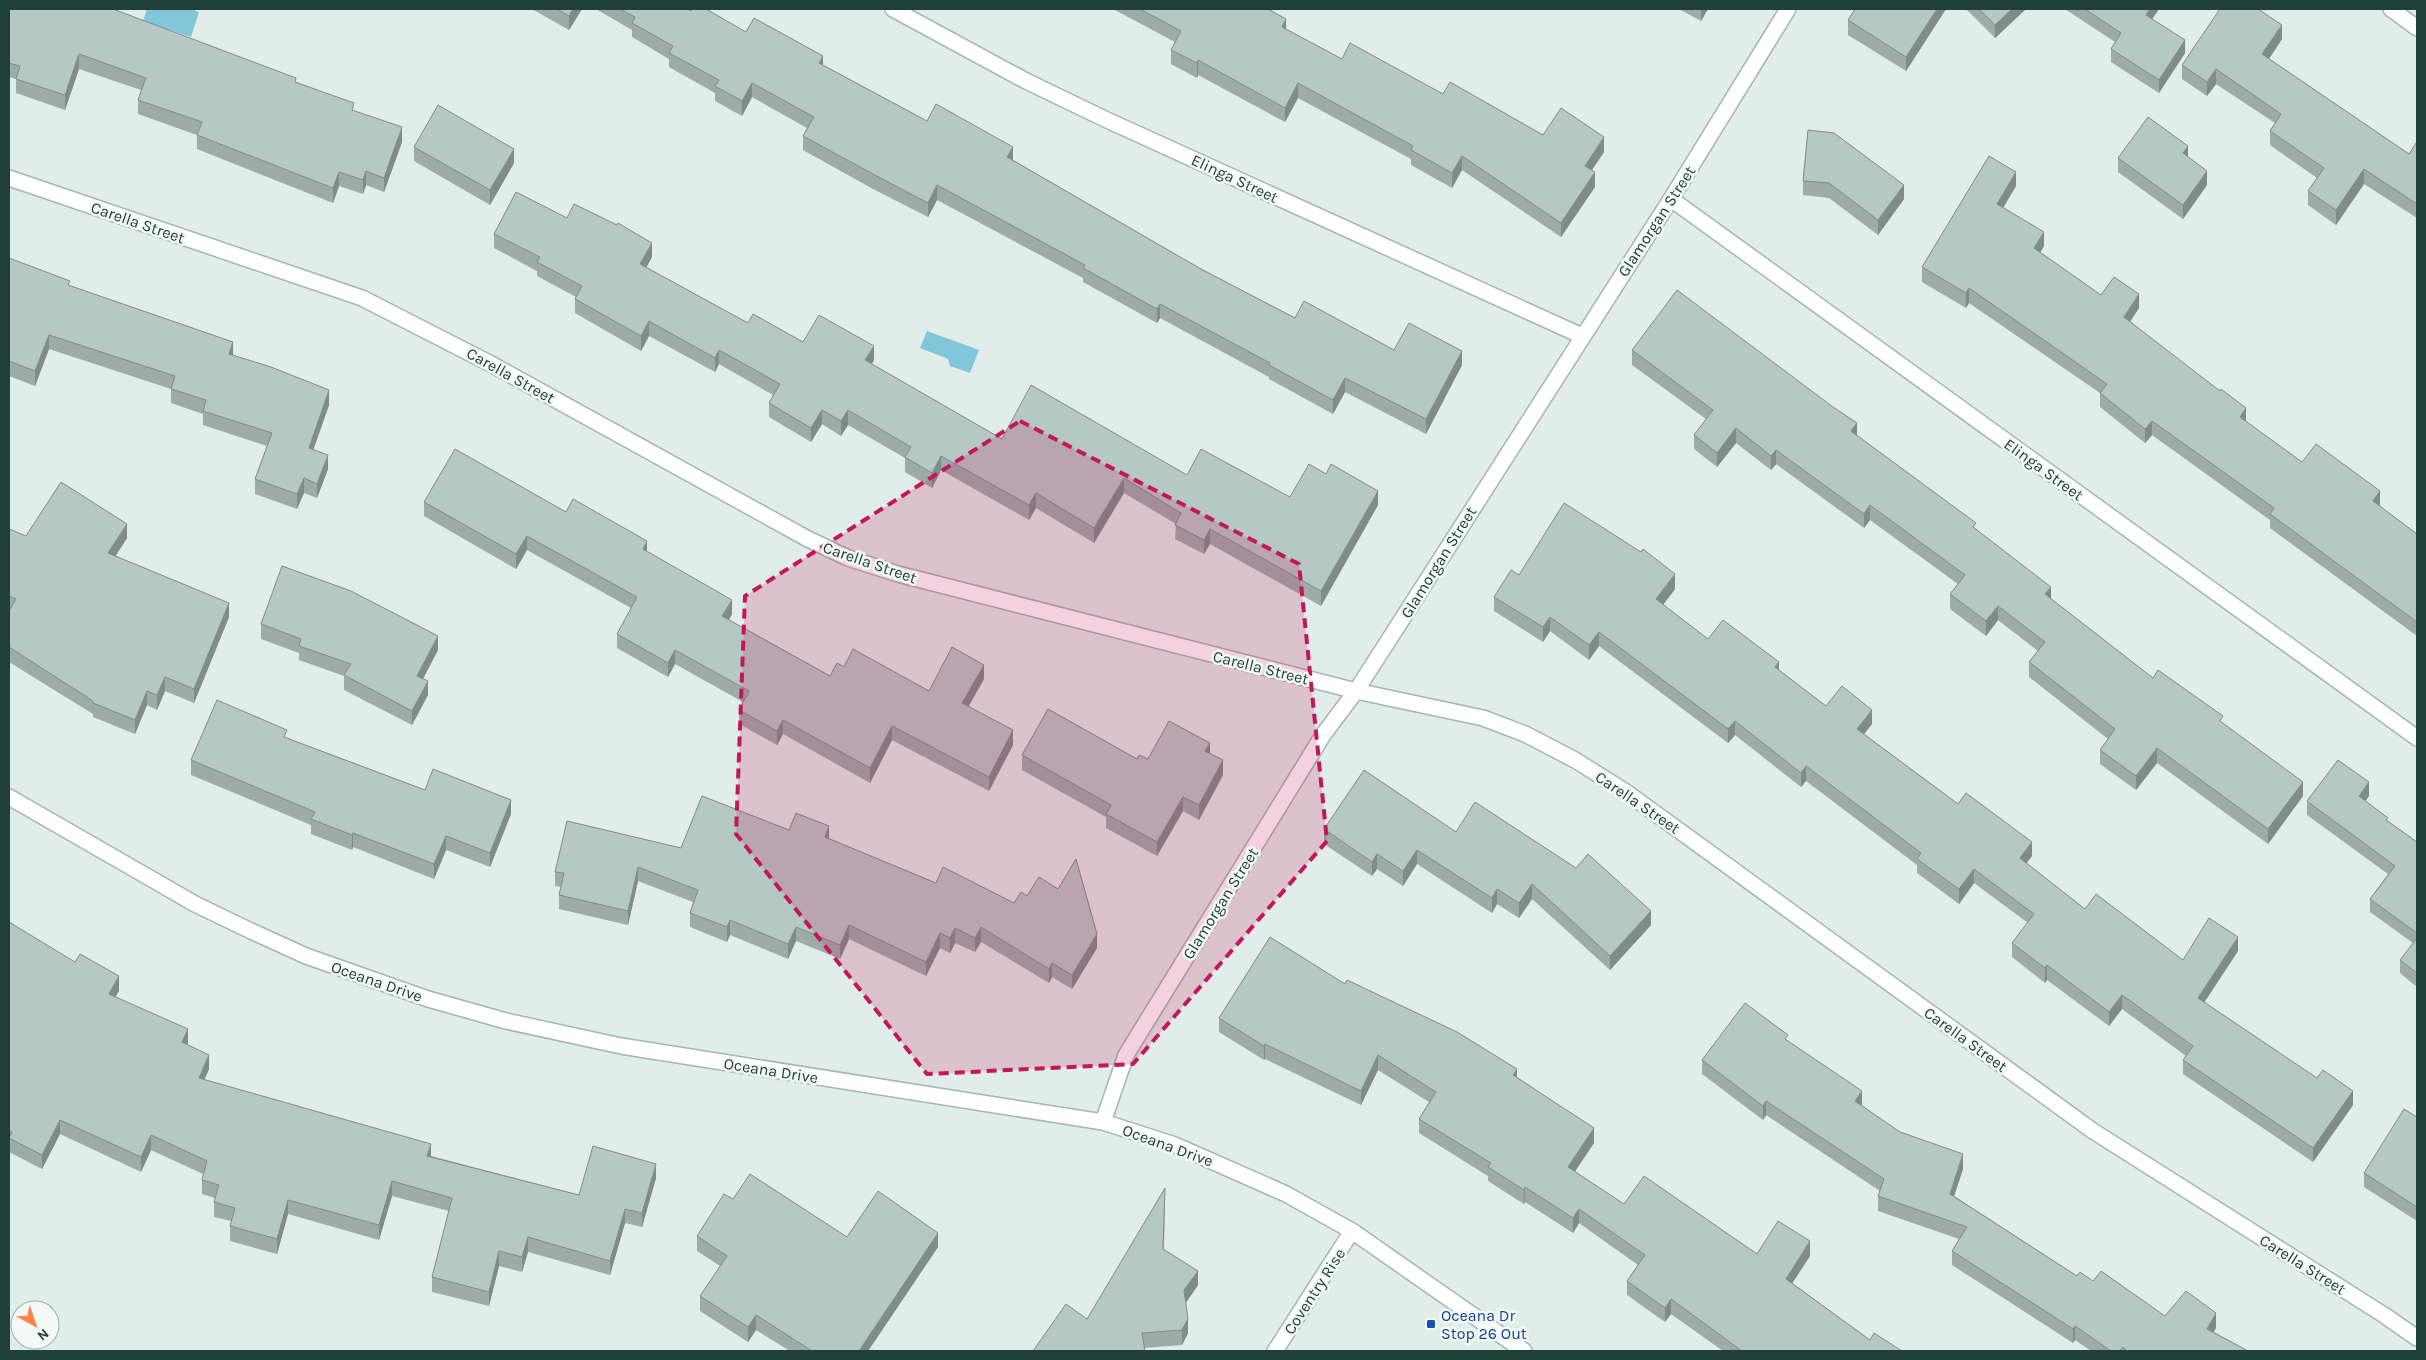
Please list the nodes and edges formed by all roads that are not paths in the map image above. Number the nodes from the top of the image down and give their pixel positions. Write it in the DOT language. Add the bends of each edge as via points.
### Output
graph roads {
  1 [pos="894,9"];
  2 [pos="1788,9"];
  3 [pos="2391,9"];
  4 [pos="2417,28"];
  5 [pos="9,178"];
  6 [pos="1671,199"];
  7 [pos="1582,336"];
  8 [pos="1356,691"];
  9 [pos="2417,738"];
  10 [pos="9,797"];
  11 [pos="1103,1122"];
  12 [pos="1352,1231"];
  13 [pos="2417,1338"];
  14 [pos="1275,1351"];
  15 [pos="1524,1351"];
  1 -- 7 [label="street, Elinga Street" via="1026,81 1107,120"];
  2 -- 6 [label="street, Glamorgan Street"];
  3 -- 4 [label="street"];
  5 -- 8 [label="street, Carella Street" via="362,298 491,364 848,558 898,574"];
  6 -- 7 [label="street, Glamorgan Street"];
  6 -- 9 [label="street, Elinga Street"];
  7 -- 8 [label="street, Glamorgan Street"];
  8 -- 11 [label="street, Glamorgan Street" via="1322,735 1126,1055"];
  8 -- 13 [label="street, Carella Street" via="1483,718 1525,734 1575,760 1626,792 2093,1131"];
  10 -- 11 [label="street, Oceana Drive" via="195,904 251,931 316,959 428,999 506,1021 621,1046"];
  11 -- 12 [label="street, Oceana Drive" via="1175,1144 1222,1164 1286,1194"];
  12 -- 14 [label="street, Coventry Rise"];
  12 -- 15 [label="street, Oceana Drive"];
}
